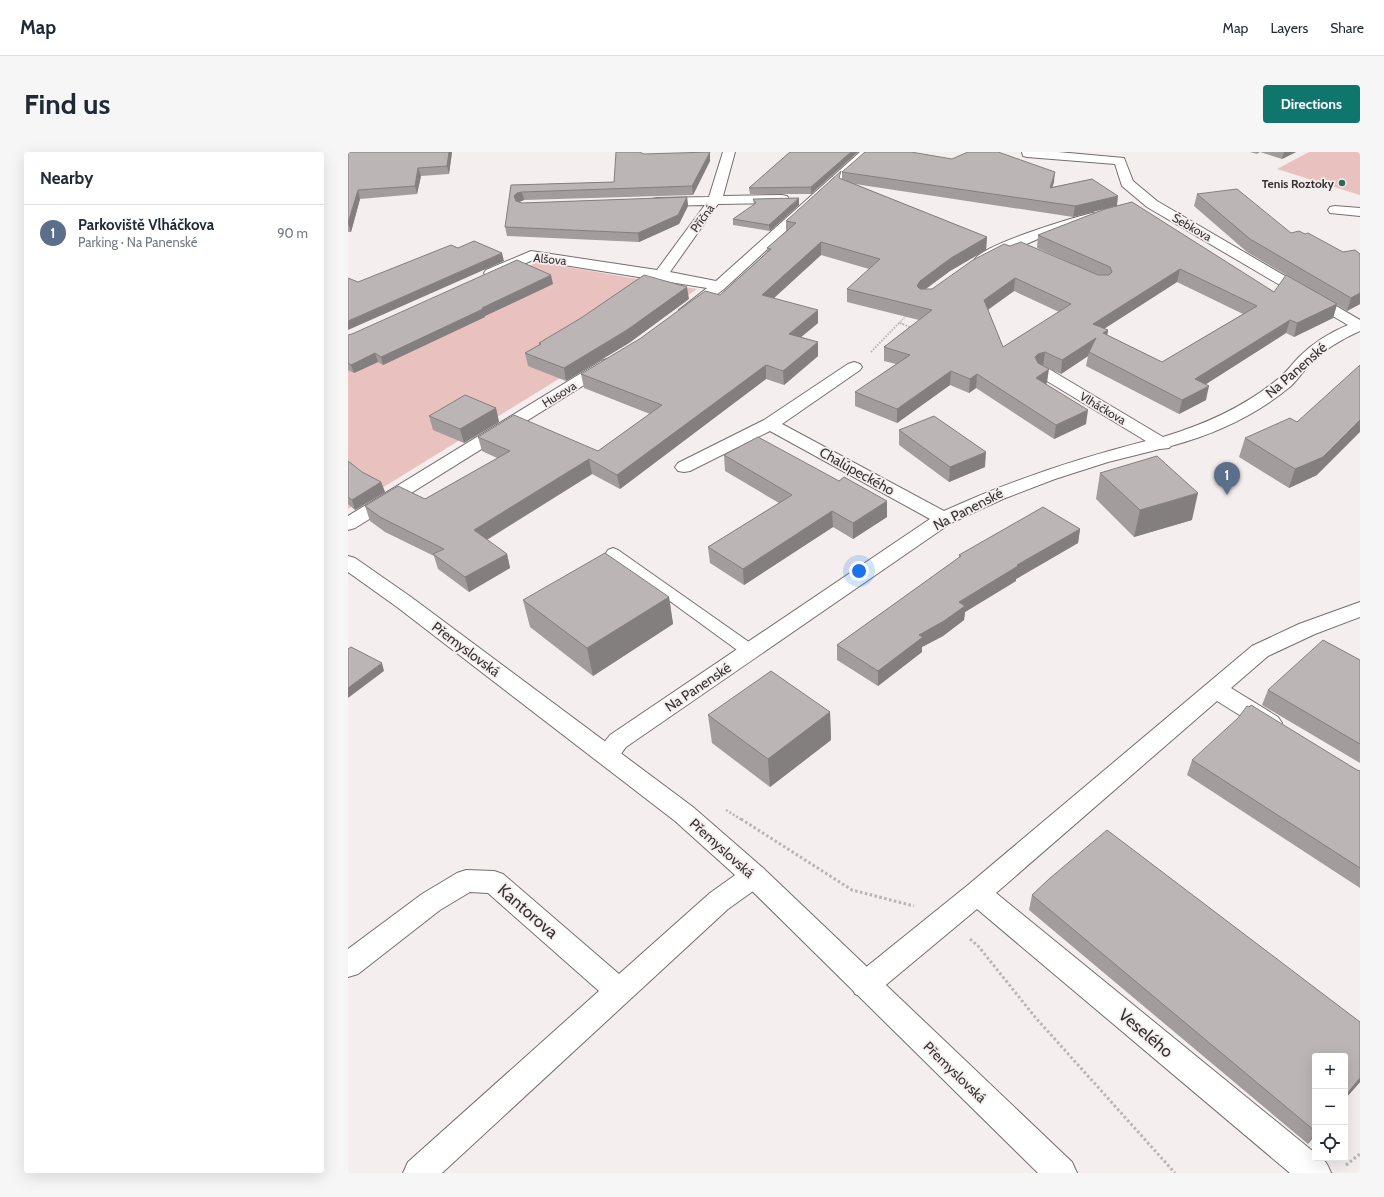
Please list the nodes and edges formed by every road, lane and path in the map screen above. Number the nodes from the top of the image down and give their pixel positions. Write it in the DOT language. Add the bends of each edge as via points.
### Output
graph roads {
  1 [pos="867,152"];
  2 [pos="729,153"];
  3 [pos="1027,153"];
  4 [pos="714,155"];
  5 [pos="1123,157"];
  6 [pos="816,199"];
  7 [pos="716,200"];
  8 [pos="644,202"];
  9 [pos="1152,204"];
  10 [pos="1137,207"];
  11 [pos="1335,210"];
  12 [pos="1360,212"];
  13 [pos="1105,214"];
  14 [pos="1012,244"];
  15 [pos="1033,253"];
  16 [pos="970,266"];
  17 [pos="661,275"];
  18 [pos="482,277"];
  19 [pos="719,286"];
  20 [pos="910,313"];
  21 [pos="674,319"];
  22 [pos="900,323"];
  23 [pos="1360,326"];
  24 [pos="915,328"];
  25 [pos="622,355"];
  26 [pos="854,367"];
  27 [pos="1043,372"];
  28 [pos="770,424"];
  29 [pos="1163,444"];
  30 [pos="684,467"];
  31 [pos="944,519"];
  32 [pos="348,524"];
  33 [pos="612,553"];
  34 [pos="351,569"];
  35 [pos="1360,608"];
  36 [pos="750,651"];
  37 [pos="1215,689"];
  38 [pos="1287,733"];
  39 [pos="606,755"];
  40 [pos="754,876"];
  41 [pos="978,893"];
  42 [pos="348,965"];
  43 [pos="866,985"];
  44 [pos="620,991"];
  45 [pos="419,1173"];
  46 [pos="1061,1173"];
  47 [pos="1315,1173"];
  1 -- 6 [label="street"];
  2 -- 4 [label="street, Příčná"];
  2 -- 7 [label="street, Příčná"];
  3 -- 5 [label="street, Šebkova"];
  5 -- 9 [label="street, Šebkova" via="1127,183"];
  6 -- 7 [label="street"];
  6 -- 19 [label="street"];
  7 -- 8 [label="street"];
  7 -- 17 [label="street, Příčná"];
  9 -- 10 [label="street"];
  9 -- 23 [label="street, Šebkova"];
  11 -- 12 [label="street"];
  13 -- 14 [label="street"];
  14 -- 15 [label="street"];
  14 -- 16 [label="street"];
  17 -- 18 [label="street, Alšova" via="531,255"];
  17 -- 19 [label="street, Alšova"];
  19 -- 21 [label="street"];
  20 -- 22 [label="path"];
  22 -- 24 [label="path"];
  22 -- 26 [label="path"];
  23 -- 29 [label="street, Na Panenské" via="1335,336 1308,356 1287,381 1260,402 1220,423"];
  25 -- 32 [label="street, Husova"];
  26 -- 28 [label="street"];
  27 -- 29 [label="street, Vlháčkova"];
  28 -- 30 [label="street"];
  28 -- 31 [label="street, Chalúpeckého"];
  29 -- 31 [label="street, Na Panenské" via="1087,462 1037,478 991,496"];
  31 -- 36 [label="street, Na Panenské"];
  33 -- 36 [label="lane"];
  34 -- 39 [label="street, Přemyslovská" via="410,606"];
  35 -- 37 [label="street" via="1260,651"];
  36 -- 39 [label="street, Na Panenské" via="618,741"];
  37 -- 38 [label="street"];
  37 -- 41 [label="street"];
  39 -- 40 [label="street, Přemyslovská" via="684,814"];
  40 -- 43 [label="street, Přemyslovská"];
  40 -- 44 [label="street" via="719,901"];
  41 -- 43 [label="street"];
  41 -- 47 [label="street, Veselého"];
  42 -- 44 [label="street, Kantorova" via="430,902 466,881 494,882"];
  43 -- 46 [label="street, Přemyslovská"];
  44 -- 45 [label="street"];
}
